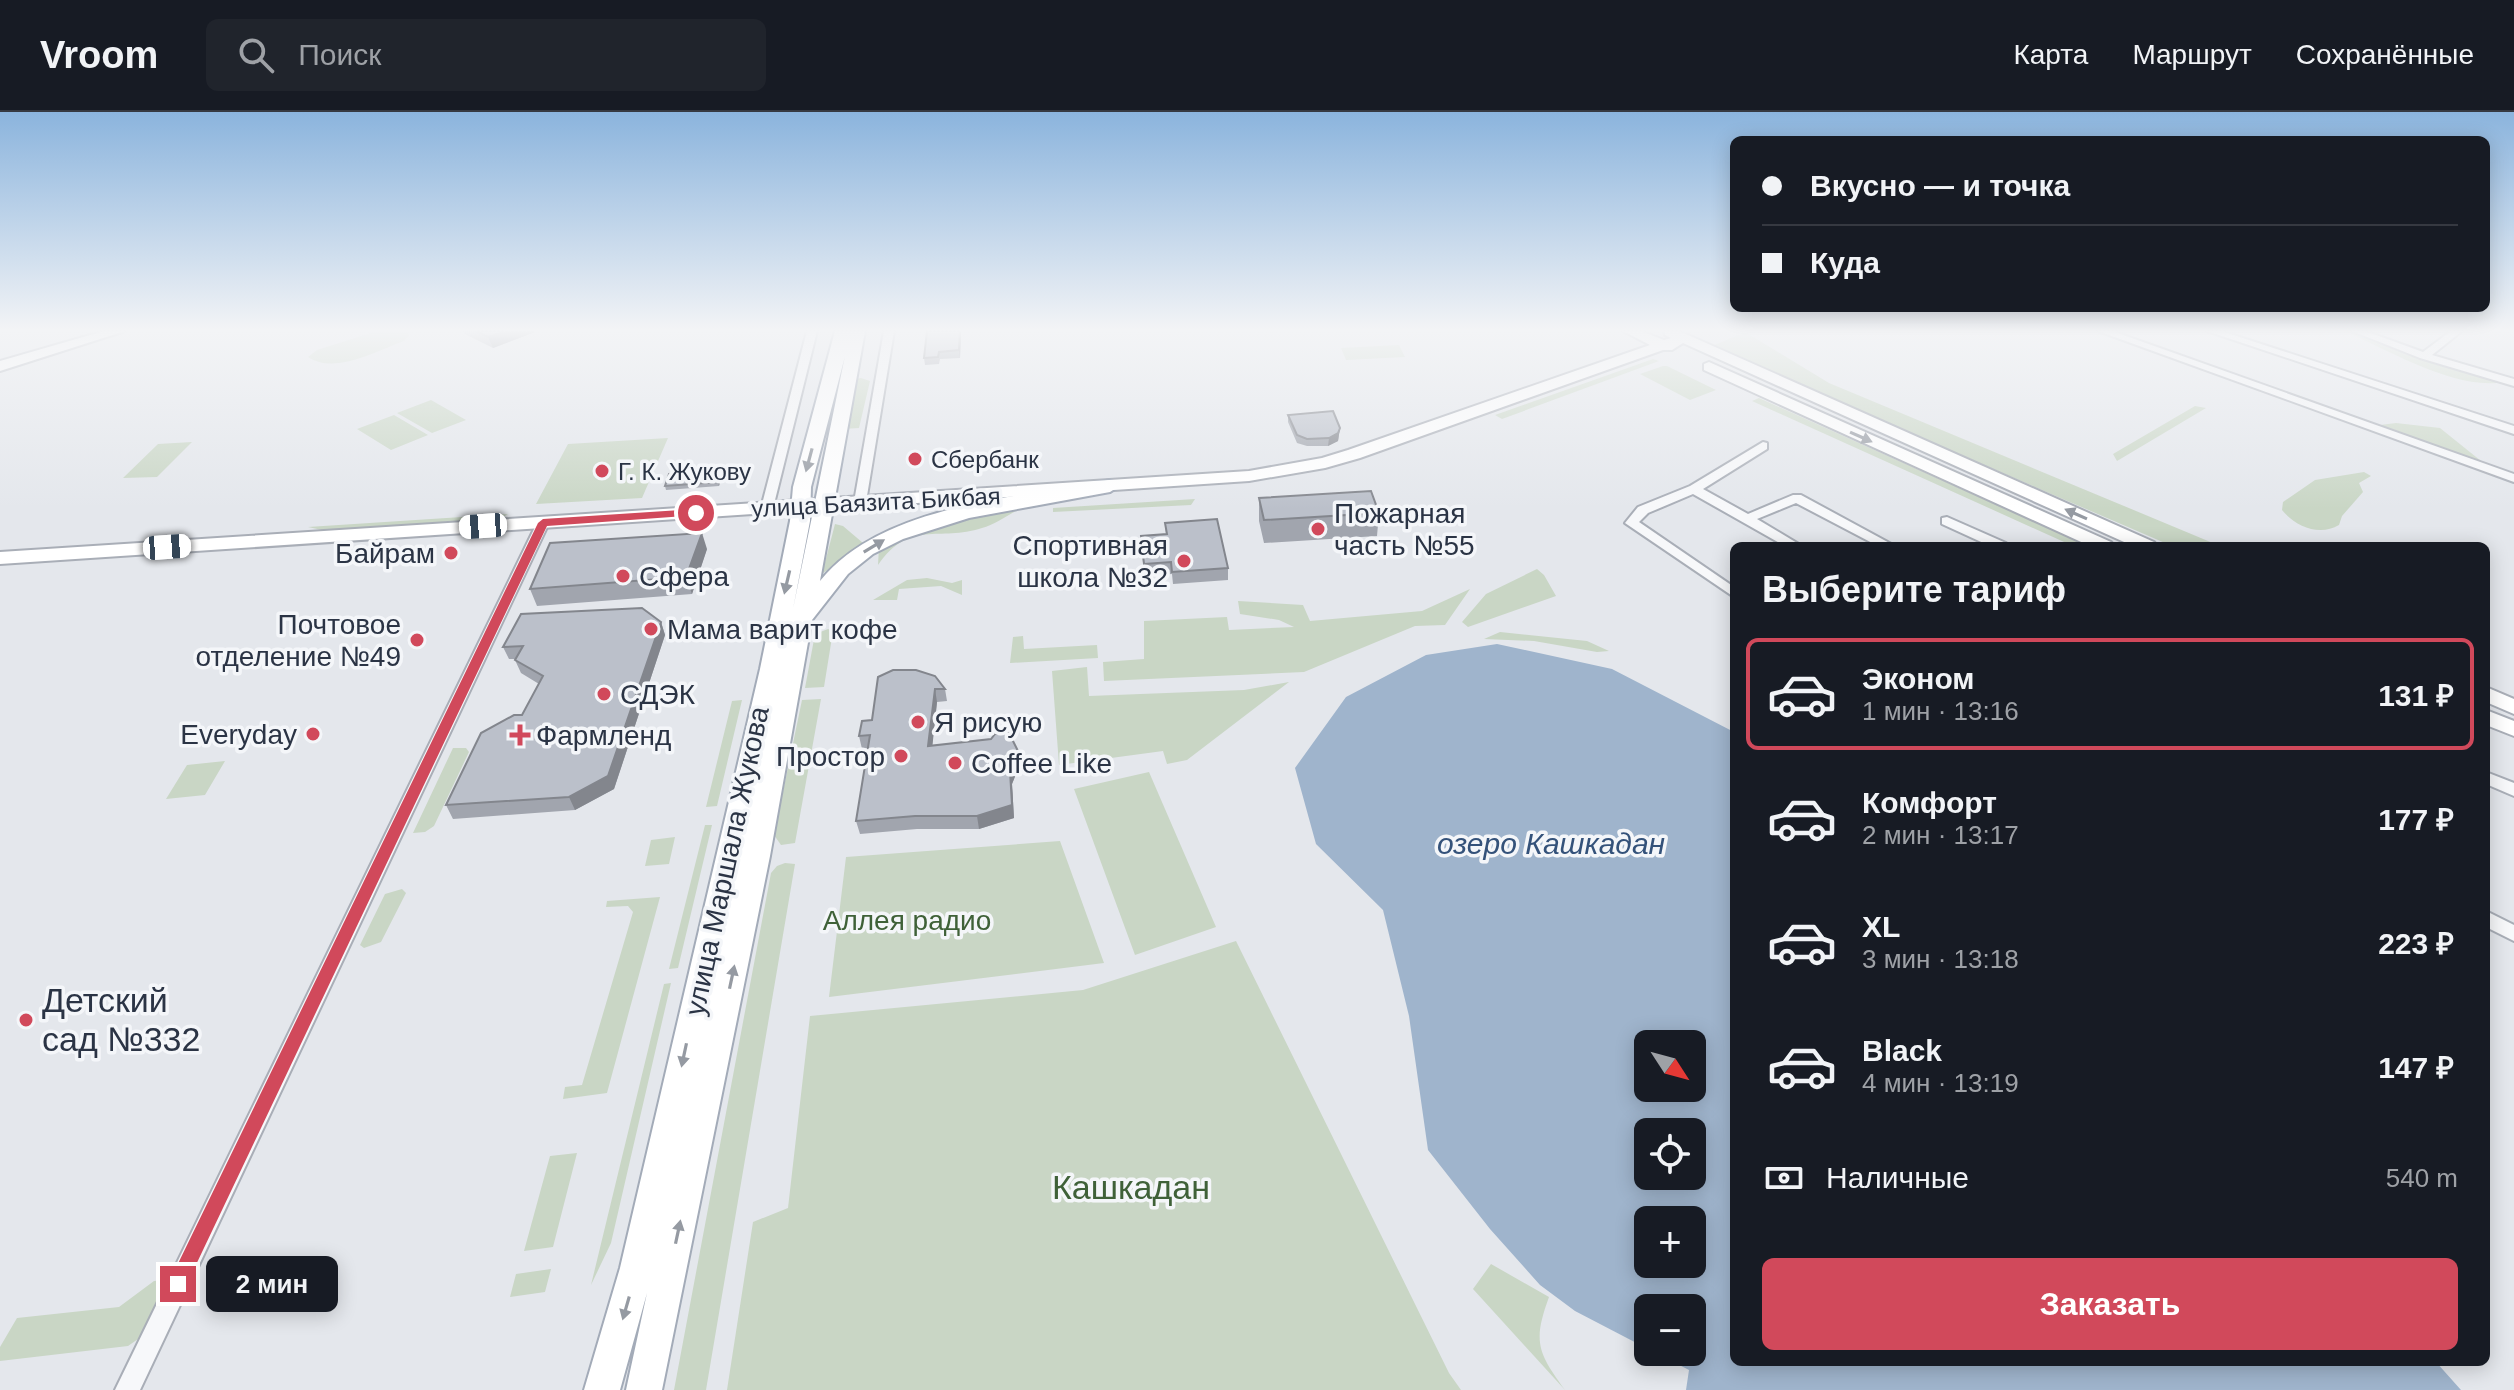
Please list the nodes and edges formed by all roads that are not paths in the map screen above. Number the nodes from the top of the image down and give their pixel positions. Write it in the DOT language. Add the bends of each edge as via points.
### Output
graph roads {
  1 [pos="797,391"];
  2 [pos="827,391"];
  3 [pos="842,391"];
  4 [pos="879,391"];
  5 [pos="1525,391"];
  6 [pos="1780,391"];
  7 [pos="1791,391"];
  8 [pos="2270,391"];
  9 [pos="2394,391"];
  10 [pos="2514,430"];
  11 [pos="1763,446"];
  12 [pos="2514,478"];
  13 [pos="1110,486"];
  14 [pos="1694,489"];
  15 [pos="860,502"];
  16 [pos="813,505"];
  17 [pos="767,508"];
  18 [pos="1747,519"];
  19 [pos="1947,521"];
  20 [pos="543,523"];
  21 [pos="1788,542"];
  22 [pos="1880,542"];
  23 [pos="1992,542"];
  24 [pos="2097,542"];
  25 [pos="2139,542"];
  26 [pos="0,558"];
  27 [pos="1730,590"];
  28 [pos="802,622"];
  29 [pos="2490,696"];
  30 [pos="2514,707"];
  31 [pos="2490,719"];
  32 [pos="2514,729"];
  33 [pos="2490,779"];
  34 [pos="2514,790"];
  35 [pos="2490,920"];
  36 [pos="2514,934"];
  37 [pos="127,1390"];
  38 [pos="602,1390"];
  39 [pos="644,1390"];
  1 -- 17 [label="street"];
  2 -- 16 [label="main road, улица Маршала Жукова, one-way" via="802,487"];
  3 -- 16 [label="main road, улица Маршала Жукова"];
  4 -- 15 [label="street"];
  5 -- 13 [label="main road, улица Баязита Бикбая" via="1325,463 1249,476"];
  6 -- 24 [label="main road, one-way"];
  25 -- 7 [label="main road, one-way"];
  8 -- 12 [label="street"];
  9 -- 10 [label="street"];
  11 -- 14 [label="street"];
  13 -- 15 [label="main road, улица Баязита Бикбая"];
  28 -- 13 [label="main road, one-way" via="841,568 900,532 977,510"];
  14 -- 18 [label="street"];
  14 -- 27 [label="street" via="1643,510 1631,523"];
  15 -- 16 [label="main road, улица Баязита Бикбая"];
  16 -- 17 [label="main road, улица Баязита Бикбая"];
  16 -- 28 [label="main road, улица Маршала Жукова"];
  16 -- 38 [label="main road, улица Маршала Жукова, one-way" via="771,669 637,1268"];
  17 -- 20 [label="main road, улица Баязита Бикбая"];
  18 -- 21 [label="street"];
  18 -- 22 [label="street" via="1797,498"];
  19 -- 23 [label="street"];
  20 -- 26 [label="main road, улица Баязита Бикбая"];
  20 -- 37 [label="street"];
  39 -- 28 [label="main road, улица Маршала Жукова, one-way"];
  29 -- 30 [label="main road"];
  31 -- 32 [label="main road"];
  33 -- 34 [label="street"];
  35 -- 36 [label="street"];
}
